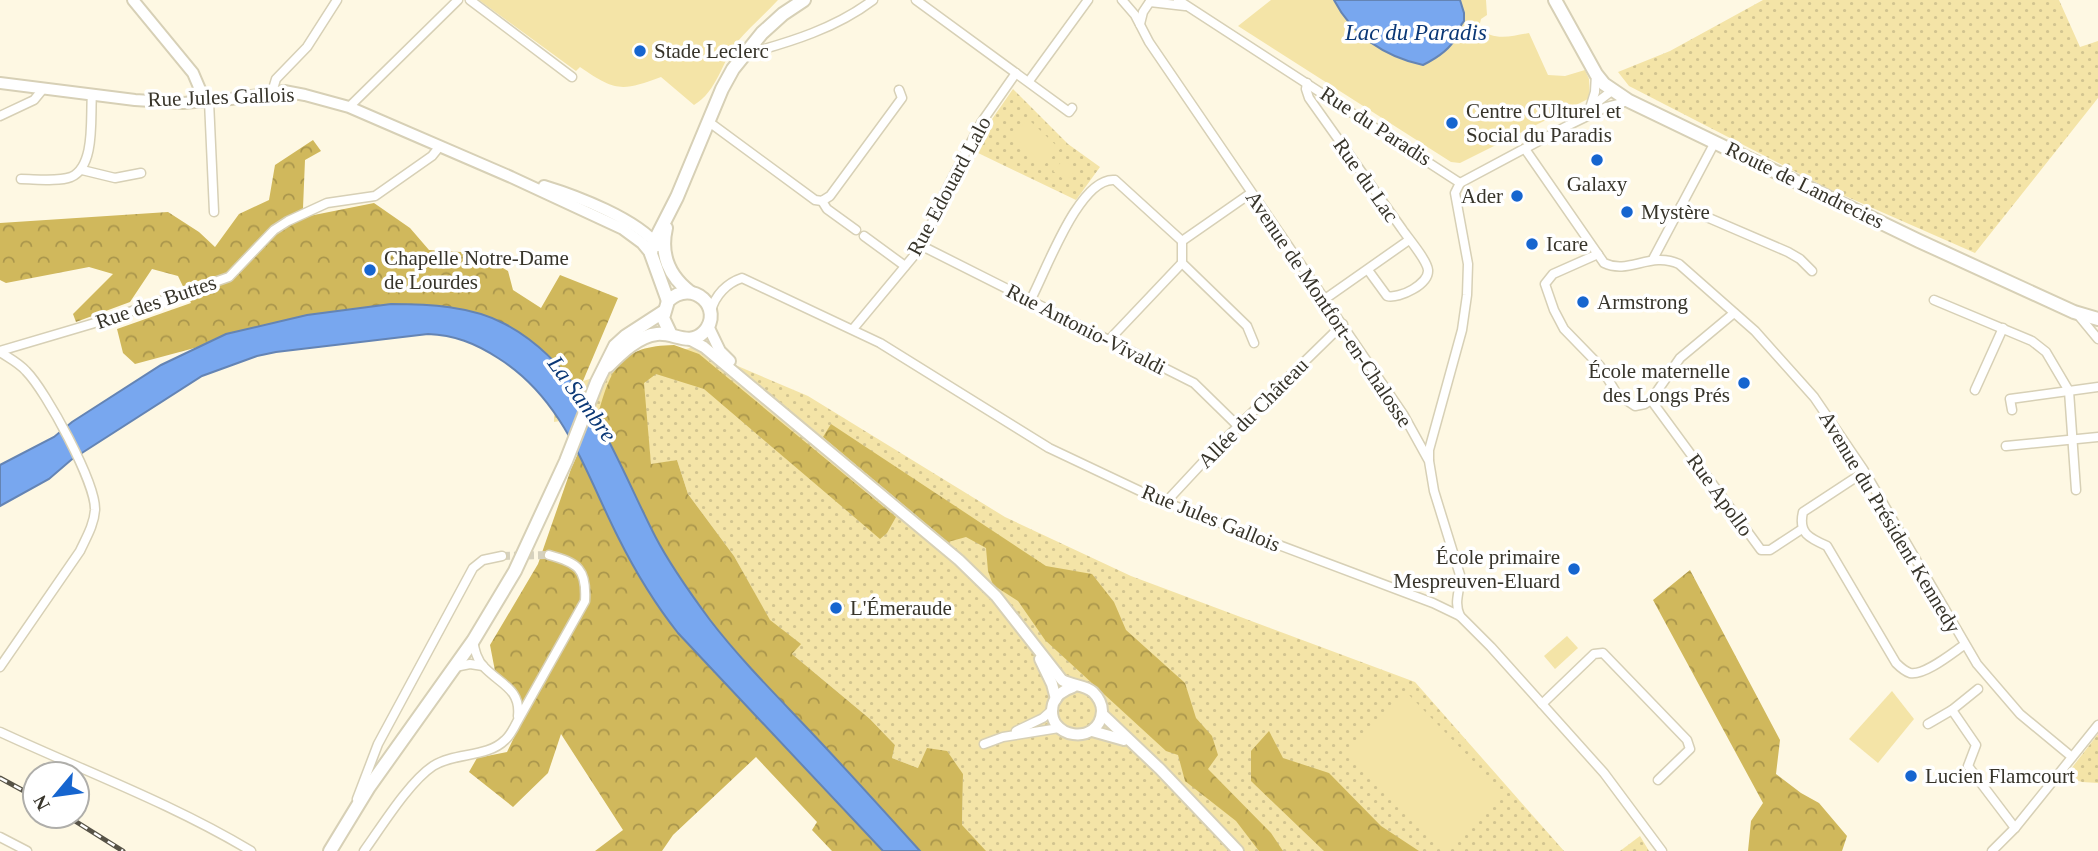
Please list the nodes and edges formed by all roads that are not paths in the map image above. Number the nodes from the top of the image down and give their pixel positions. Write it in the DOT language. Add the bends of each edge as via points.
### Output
graph roads {
  1 [pos="133,0"];
  2 [pos="337,0"];
  3 [pos="458,0"];
  4 [pos="470,0"];
  5 [pos="804,0"];
  6 [pos="873,0"];
  7 [pos="916,0"];
  8 [pos="1088,0"];
  9 [pos="1122,0"];
  10 [pos="1178,0"];
  11 [pos="1555,0"];
  12 [pos="1149,3"];
  13 [pos="1188,6"];
  14 [pos="1128,8"];
  15 [pos="1140,24"];
  16 [pos="743,55"];
  17 [pos="1016,73"];
  18 [pos="1596,74"];
  19 [pos="572,78"];
  20 [pos="1029,81"];
  21 [pos="0,83"];
  22 [pos="1307,83"];
  23 [pos="43,89"];
  24 [pos="899,90"];
  25 [pos="1613,90"];
  26 [pos="272,92"];
  27 [pos="92,94"];
  28 [pos="207,101"];
  29 [pos="1629,101"];
  30 [pos="1591,105"];
  31 [pos="349,107"];
  32 [pos="1072,108"];
  33 [pos="0,116"];
  34 [pos="709,122"];
  35 [pos="1567,126"];
  36 [pos="1715,142"];
  37 [pos="440,146"];
  38 [pos="1525,149"];
  39 [pos="82,170"];
  40 [pos="141,173"];
  41 [pos="511,177"];
  42 [pos="21,179"];
  43 [pos="1460,183"];
  44 [pos="1251,193"];
  45 [pos="547,194"];
  46 [pos="822,201"];
  47 [pos="1681,206"];
  48 [pos="602,209"];
  49 [pos="214,212"];
  50 [pos="1409,240"];
  51 [pos="1182,241"];
  52 [pos="922,246"];
  53 [pos="656,250"];
  54 [pos="1598,254"];
  55 [pos="1653,259"];
  56 [pos="1182,263"];
  57 [pos="905,266"];
  58 [pos="1368,270"];
  59 [pos="1812,271"];
  60 [pos="725,288"];
  61 [pos="696,295"];
  62 [pos="1325,299"];
  63 [pos="1934,300"];
  64 [pos="1030,301"];
  65 [pos="666,306"];
  66 [pos="2074,312"];
  67 [pos="1734,313"];
  68 [pos="2098,319"];
  69 [pos="709,320"];
  70 [pos="1343,324"];
  71 [pos="2003,328"];
  72 [pos="853,329"];
  73 [pos="671,335"];
  74 [pos="689,339"];
  75 [pos="2098,339"];
  76 [pos="1109,340"];
  77 [pos="1254,343"];
  78 [pos="0,351"];
  79 [pos="600,377"];
  80 [pos="2098,387"];
  81 [pos="1975,390"];
  82 [pos="2068,391"];
  83 [pos="1651,400"];
  84 [pos="2012,410"];
  85 [pos="783,412"];
  86 [pos="1239,427"];
  87 [pos="2098,437"];
  88 [pos="2072,439"];
  89 [pos="2006,446"];
  90 [pos="1429,461"];
  91 [pos="1864,472"];
  92 [pos="2076,490"];
  93 [pos="1165,503"];
  94 [pos="1802,528"];
  95 [pos="549,555"];
  96 [pos="502,556"];
  97 [pos="1460,616"];
  98 [pos="473,641"];
  99 [pos="1033,644"];
  100 [pos="1964,645"];
  101 [pos="483,666"];
  102 [pos="0,667"];
  103 [pos="453,668"];
  104 [pos="1073,687"];
  105 [pos="1978,689"];
  106 [pos="1054,704"];
  107 [pos="1542,704"];
  108 [pos="1952,710"];
  109 [pos="1102,714"];
  110 [pos="517,722"];
  111 [pos="1928,724"];
  112 [pos="2098,725"];
  113 [pos="1059,727"];
  114 [pos="1092,731"];
  115 [pos="0,732"];
  116 [pos="1003,737"];
  117 [pos="984,744"];
  118 [pos="1133,744"];
  119 [pos="2072,757"];
  120 [pos="1658,780"];
  121 [pos="354,810"];
  122 [pos="2015,828"];
  123 [pos="0,837"];
  124 [pos="27,851"];
  125 [pos="251,851"];
  126 [pos="330,851"];
  127 [pos="364,851"];
  128 [pos="1238,851"];
  129 [pos="1662,851"];
  130 [pos="1992,851"];
  1 -- 28 [label="street" via="193,73"];
  2 -- 26 [label="street" via="307,47 276,79"];
  3 -- 31 [label="street"];
  4 -- 19 [label="street"];
  5 -- 16 [label="main road" via="783,14"];
  6 -- 16 [label="street" via="833,25"];
  7 -- 17 [label="street"];
  8 -- 20 [label="street"];
  9 -- 14 [label="street, Avenue de Montfort-en-Chalosse"];
  10 -- 13 [label="street, Rue du Paradis"];
  11 -- 18 [label="main road, Route de Landrecies"];
  12 -- 13 [label="street, Rue du Paradis"];
  12 -- 14 [label="street, Rue du Paradis" via="1140,10"];
  12 -- 15 [label="street"];
  13 -- 22 [label="street, Rue du Paradis"];
  14 -- 15 [label="street, Avenue de Montfort-en-Chalosse"];
  15 -- 44 [label="street, Avenue de Montfort-en-Chalosse"];
  16 -- 34 [label="main road"];
  17 -- 20 [label="street"];
  17 -- 52 [label="street, Rue Edouard Lalo" via="981,123"];
  18 -- 25 [label="main road, Route de Landrecies"];
  18 -- 30 [label="street"];
  20 -- 32 [label="street" via="1069,112"];
  21 -- 23 [label="street, Rue Jules Gallois"];
  22 -- 43 [label="street, Rue du Paradis"];
  22 -- 50 [label="street, Rue du Lac" via="1309,98"];
  23 -- 27 [label="street, Rue Jules Gallois"];
  23 -- 33 [label="street" via="34,100"];
  24 -- 46 [label="street" via="902,98"];
  25 -- 29 [label="main road, Route de Landrecies"];
  25 -- 30 [label="street"];
  26 -- 28 [label="street, Rue Jules Gallois"];
  26 -- 31 [label="street, Rue Jules Gallois" via="305,94"];
  27 -- 28 [label="street, Rue Jules Gallois" via="156,102"];
  27 -- 39 [label="street"];
  28 -- 49 [label="street"];
  29 -- 35 [label="street"];
  29 -- 36 [label="main road, Route de Landrecies"];
  30 -- 35 [label="street"];
  31 -- 37 [label="street, Rue Jules Gallois"];
  34 -- 46 [label="street"];
  34 -- 53 [label="main road"];
  35 -- 38 [label="street"];
  36 -- 47 [label="street"];
  36 -- 66 [label="main road, Route de Landrecies"];
  37 -- 41 [label="street, Rue Jules Gallois"];
  37 -- 78 [label="street, Rue des Buttes" via="375,196 327,203 288,221 229,278"];
  38 -- 43 [label="street"];
  38 -- 54 [label="street"];
  39 -- 40 [label="street" via="115,178"];
  39 -- 42 [label="street" via="69,178"];
  41 -- 45 [label="street, Rue Jules Gallois"];
  41 -- 48 [label="street, Rue Jules Gallois"];
  43 -- 90 [label="street" via="1455,193 1468,264 1467,295"];
  44 -- 51 [label="street"];
  44 -- 62 [label="street, Avenue de Montfort-en-Chalosse"];
  45 -- 48 [label="street" via="596,212"];
  45 -- 53 [label="street, Rue Jules Gallois" via="623,229"];
  46 -- 57 [label="street"];
  47 -- 55 [label="street"];
  47 -- 59 [label="street" via="1788,252"];
  48 -- 53 [label="street, Rue Jules Gallois" via="643,231"];
  50 -- 58 [label="street, Rue du Lac"];
  50 -- 58 [label="street, Rue du Lac" via="1428,272 1404,295 1387,296"];
  51 -- 56 [label="street"];
  51 -- 64 [label="street" via="1115,180 1104,181 1072,214"];
  52 -- 57 [label="street, Rue Edouard Lalo"];
  52 -- 64 [label="street, Rue Antonio-Vivaldi"];
  53 -- 61 [label="main road, Rue Jules Gallois" via="676,279"];
  53 -- 65 [label="main road, Rue Jules Gallois"];
  54 -- 55 [label="street, Avenue du Président Kennedy" via="1613,267"];
  54 -- 83 [label="street" via="1553,274 1545,284 1548,293 1564,329 1600,366 1617,394 1635,406"];
  55 -- 67 [label="street, Avenue du Président Kennedy" via="1679,264"];
  56 -- 76 [label="street"];
  56 -- 77 [label="street" via="1247,326"];
  57 -- 72 [label="street, Rue Edouard Lalo"];
  58 -- 62 [label="street, Rue du Lac"];
  60 -- 61 [label="street"];
  60 -- 69 [label="street" via="713,303"];
  60 -- 72 [label="street, Rue Jules Gallois" via="742,278"];
  61 -- 65 [label="main road" via="677,294"];
  61 -- 69 [label="main road"];
  62 -- 70 [label="street, Avenue de Montfort-en-Chalosse"];
  63 -- 71 [label="street"];
  64 -- 76 [label="street, Rue Antonio-Vivaldi"];
  65 -- 73 [label="main road" via="665,324"];
  65 -- 79 [label="main road" via="615,346"];
  66 -- 68 [label="main road, Route de Landrecies"];
  66 -- 75 [label="street"];
  67 -- 83 [label="street" via="1680,358"];
  67 -- 91 [label="street, Avenue du Président Kennedy" via="1814,397"];
  69 -- 74 [label="main road" via="701,335"];
  69 -- 85 [label="street" via="720,351"];
  70 -- 86 [label="street, Allée du Château"];
  70 -- 90 [label="street, Avenue de Montfort-en-Chalosse"];
  71 -- 81 [label="street"];
  71 -- 82 [label="street" via="2046,352"];
  72 -- 93 [label="street, Rue Jules Gallois" via="1049,448"];
  73 -- 74 [label="main road"];
  73 -- 79 [label="main road" via="643,338"];
  74 -- 85 [label="street"];
  76 -- 86 [label="street, Rue Antonio-Vivaldi" via="1194,383"];
  78 -- 102 [label="street" via="33,379 84,469 95,510 80,551"];
  79 -- 98 [label="main road" via="515,571"];
  80 -- 82 [label="street"];
  82 -- 84 [label="street" via="2010,398"];
  82 -- 88 [label="street"];
  83 -- 94 [label="street, Rue Apollo" via="1762,550 1770,550"];
  85 -- 99 [label="street" via="959,560 996,596"];
  86 -- 93 [label="street, Allée du Château"];
  87 -- 88 [label="street"];
  88 -- 89 [label="street"];
  88 -- 92 [label="street"];
  90 -- 97 [label="street, Avenue de Montfort-en-Chalosse" via="1460,575 1456,607"];
  91 -- 94 [label="street" via="1802,512"];
  91 -- 100 [label="street, Avenue du Président Kennedy"];
  93 -- 97 [label="street, Rue Jules Gallois"];
  94 -- 100 [label="street" via="1808,537 1827,546 1903,670 1922,671"];
  95 -- 110 [label="street" via="579,568 586,583 585,601"];
  96 -- 121 [label="street" via="483,560 473,568 378,744"];
  97 -- 107 [label="street, Rue Jules Gallois"];
  98 -- 101 [label="street"];
  98 -- 103 [label="main road"];
  99 -- 104 [label="street"];
  99 -- 106 [label="street" via="1052,684"];
  100 -- 119 [label="street, Avenue du Président Kennedy" via="2011,705"];
  101 -- 103 [label="street"];
  101 -- 110 [label="street" via="512,692 519,705"];
  103 -- 121 [label="main road"];
  104 -- 106 [label="street" via="1060,693"];
  104 -- 109 [label="street" via="1094,693"];
  105 -- 108 [label="street"];
  106 -- 113 [label="street"];
  106 -- 116 [label="street" via="1043,718"];
  107 -- 120 [label="street" via="1594,654 1603,653 1687,740 1690,749"];
  107 -- 129 [label="street, Rue Jules Gallois" via="1604,773"];
  108 -- 111 [label="street"];
  108 -- 122 [label="street" via="1976,745 1968,766"];
  109 -- 114 [label="street"];
  109 -- 118 [label="street"];
  110 -- 127 [label="street" via="505,740 490,750 432,767"];
  112 -- 119 [label="street"];
  113 -- 114 [label="street" via="1078,736"];
  113 -- 116 [label="street"];
  114 -- 118 [label="street"];
  115 -- 125 [label="street" via="186,814"];
  116 -- 117 [label="street"];
  118 -- 128 [label="street"];
  119 -- 122 [label="street"];
  121 -- 126 [label="main road"];
  122 -- 130 [label="street"];
  123 -- 124 [label="street"];
}
